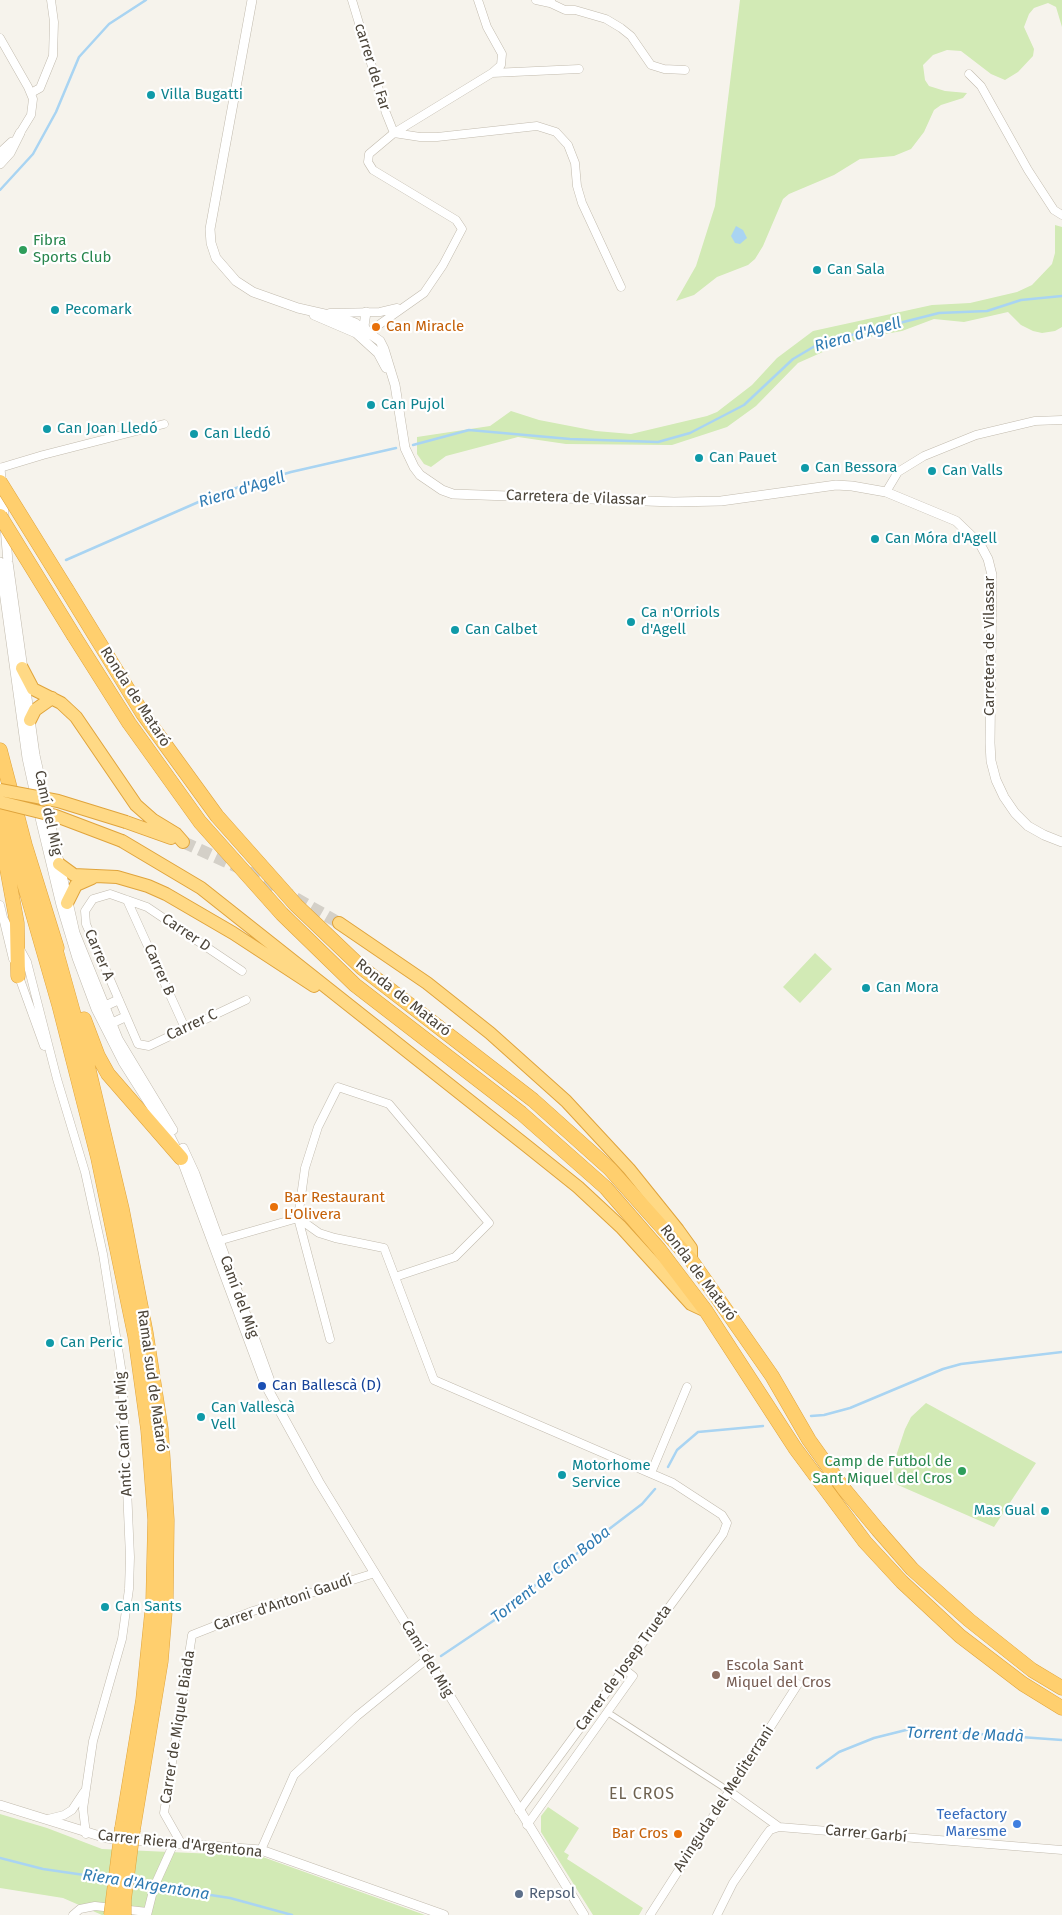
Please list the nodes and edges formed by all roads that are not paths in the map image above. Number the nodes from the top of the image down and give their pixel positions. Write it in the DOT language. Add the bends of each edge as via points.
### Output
graph roads {
  1 [pos="50,0"];
  2 [pos="252,0"];
  3 [pos="352,0"];
  4 [pos="478,0"];
  5 [pos="536,0"];
  6 [pos="551,1"];
  7 [pos="0,38"];
  8 [pos="579,69"];
  9 [pos="685,70"];
  10 [pos="492,73"];
  11 [pos="969,74"];
  12 [pos="31,93"];
  13 [pos="20,133"];
  14 [pos="394,133"];
  15 [pos="0,153"];
  16 [pos="0,164"];
  17 [pos="1062,215"];
  18 [pos="621,287"];
  19 [pos="402,307"];
  20 [pos="371,312"];
  21 [pos="324,316"];
  22 [pos="375,329"];
  23 [pos="383,363"];
  24 [pos="395,385"];
  25 [pos="1062,420"];
  26 [pos="164,424"];
  27 [pos="0,468"];
  28 [pos="0,482"];
  29 [pos="886,492"];
  30 [pos="0,516"];
  31 [pos="4,562"];
  32 [pos="2,591"];
  33 [pos="15,614"];
  34 [pos="22,668"];
  35 [pos="52,698"];
  36 [pos="30,720"];
  37 [pos="0,750"];
  38 [pos="0,790"];
  39 [pos="0,801"];
  40 [pos="0,831"];
  41 [pos="1062,842"];
  42 [pos="59,864"];
  43 [pos="100,876"];
  44 [pos="127,900"];
  45 [pos="68,903"];
  46 [pos="0,905"];
  47 [pos="142,905"];
  48 [pos="134,912"];
  49 [pos="2,916"];
  50 [pos="339,923"];
  51 [pos="53,940"];
  52 [pos="18,943"];
  53 [pos="73,945"];
  54 [pos="242,970"];
  55 [pos="18,976"];
  56 [pos="118,1000"];
  57 [pos="246,1000"];
  58 [pos="103,1007"];
  59 [pos="357,1011"];
  60 [pos="125,1017"];
  61 [pos="110,1024"];
  62 [pos="185,1028"];
  63 [pos="138,1044"];
  64 [pos="129,1072"];
  65 [pos="57,1080"];
  66 [pos="181,1158"];
  67 [pos="203,1207"];
  68 [pos="298,1218"];
  69 [pos="218,1241"];
  70 [pos="691,1260"];
  71 [pos="395,1277"];
  72 [pos="706,1312"];
  73 [pos="238,1313"];
  74 [pos="330,1339"];
  75 [pos="687,1387"];
  76 [pos="280,1410"];
  77 [pos="651,1473"];
  78 [pos="375,1573"];
  79 [pos="192,1636"];
  80 [pos="427,1658"];
  81 [pos="623,1668"];
  82 [pos="798,1684"];
  83 [pos="1062,1688"];
  84 [pos="1062,1708"];
  85 [pos="607,1712"];
  86 [pos="85,1790"];
  87 [pos="729,1791"];
  88 [pos="0,1806"];
  89 [pos="519,1811"];
  90 [pos="48,1820"];
  91 [pos="527,1826"];
  92 [pos="779,1827"];
  93 [pos="127,1829"];
  94 [pos="86,1834"];
  95 [pos="177,1843"];
  96 [pos="261,1850"];
  97 [pos="1062,1850"];
  98 [pos="580,1912"];
  99 [pos="147,1913"];
  100 [pos="73,1915"];
  101 [pos="111,1915"];
  102 [pos="123,1915"];
  103 [pos="444,1915"];
  104 [pos="650,1915"];
  105 [pos="717,1915"];
  1 -- 12 [label="street" via="54,22 52,56 40,88"];
  2 -- 21 [label="street, Carretera de Vilassar" via="216,191 211,243 216,258 236,281 252,292"];
  3 -- 14 [label="street, carrer del Far"];
  4 -- 10 [label="street" via="487,27 502,54 501,65"];
  5 -- 6 [label="street"];
  6 -- 9 [label="street" via="565,10 606,19 621,28 631,36 652,65"];
  7 -- 12 [label="street"];
  8 -- 10 [label="street"];
  10 -- 14 [label="street"];
  11 -- 17 [label="street" via="981,86 1054,210"];
  12 -- 13 [label="street" via="34,108"];
  13 -- 15 [label="street"];
  13 -- 16 [label="street"];
  14 -- 18 [label="street" via="437,137 537,126 556,132 568,145 575,163 582,203"];
  14 -- 19 [label="street" via="369,154 368,162 373,170 456,220 462,229 424,293"];
  19 -- 20 [label="street"];
  19 -- 22 [label="street"];
  20 -- 21 [label="street"];
  20 -- 22 [label="street" via="381,318"];
  20 -- 22 [label="street" via="364,326"];
  21 -- 22 [label="street, Carretera de Vilassar"];
  21 -- 23 [label="street" via="356,333"];
  22 -- 23 [label="street"];
  22 -- 24 [label="street, Carretera de Vilassar"];
  23 -- 24 [label="street"];
  24 -- 29 [label="street, Carretera de Vilassar" via="409,458 428,482 453,494 674,502 721,501 836,485"];
  25 -- 29 [label="street" via="1035,421 976,435 933,452 898,472"];
  26 -- 27 [label="street"];
  27 -- 31 [label="street, Camí del Mig"];
  28 -- 70 [label="highway, Ronda de Mataró, bridge" via="143,714 216,816 296,904 362,968 533,1100 579,1140 650,1212"];
  29 -- 41 [label="street, Carretera de Vilassar" via="956,521 980,544 992,576 990,743 996,780 1004,798 1028,826"];
  30 -- 72 [label="highway, Ronda de Mataró, bridge" via="129,723 200,822 282,914 355,984 522,1113 606,1188 659,1249"];
  31 -- 32 [label="street, Camí del Mig"];
  31 -- 33 [label="street, Camí del Mig"];
  32 -- 33 [label="street, Camí del Mig" via="8,596"];
  32 -- 53 [label="street, Camí del Mig" via="27,758 55,884"];
  33 -- 34 [label="street, Camí del Mig"];
  34 -- 35 [label="highway" via="33,689"];
  34 -- 36 [label="street, Camí del Mig"];
  35 -- 36 [label="highway" via="35,710"];
  35 -- 38 [label="highway, bridge" via="76,717 136,805 183,842 58,801"];
  36 -- 42 [label="street, Camí del Mig"];
  37 -- 51 [label="highway"];
  39 -- 59 [label="highway, bridge" via="56,816 122,840 201,888"];
  39 -- 93 [label="highway" via="59,1005 98,1158 132,1319 148,1430 155,1520 153,1602"];
  40 -- 52 [label="highway"];
  42 -- 43 [label="highway" via="74,875"];
  42 -- 45 [label="street, Camí del Mig"];
  43 -- 45 [label="highway" via="76,886"];
  43 -- 59 [label="highway" via="135,882 166,894 233,933 348,1009"];
  44 -- 47 [label="street, Carrer D"];
  44 -- 48 [label="street, Carrer B"];
  44 -- 56 [label="street, Carrer A" via="110,894 93,899 85,911 86,924"];
  45 -- 58 [label="street, Camí del Mig" via="82,954"];
  46 -- 49 [label="street, Antic Camí del Mig"];
  47 -- 48 [label="street"];
  47 -- 54 [label="street, Carrer D"];
  48 -- 62 [label="street, Carrer B"];
  49 -- 52 [label="street, Antic Camí del Mig"];
  49 -- 55 [label="street, Antic Camí del Mig"];
  50 -- 70 [label="highway" via="427,983 504,1044 566,1101 629,1168 678,1230 691,1248"];
  51 -- 66 [label="highway" via="103,1065 127,1098"];
  51 -- 93 [label="highway, Ramal sud de Mataró" via="86,1058 122,1209 161,1429 167,1520 166,1599 158,1681"];
  52 -- 55 [label="highway"];
  52 -- 65 [label="street, Antic Camí del Mig" via="27,962"];
  53 -- 58 [label="street, Camí del Mig" via="99,1006"];
  53 -- 64 [label="street, Camí del Mig" via="96,1009"];
  55 -- 65 [label="street, Antic Camí del Mig"];
  56 -- 58 [label="street"];
  56 -- 60 [label="street, Carrer A"];
  57 -- 62 [label="street, Carrer C"];
  58 -- 61 [label="street, Camí del Mig"];
  59 -- 72 [label="highway" via="578,1187 691,1304"];
  60 -- 61 [label="street"];
  60 -- 63 [label="street, Carrer A"];
  61 -- 64 [label="street, Camí del Mig"];
  61 -- 67 [label="street, Camí del Mig" via="187,1155"];
  62 -- 63 [label="street, Carrer C" via="149,1046"];
  64 -- 66 [label="street, Camí del Mig"];
  65 -- 86 [label="street, Antic Camí del Mig" via="85,1172 103,1254 122,1374 126,1423 129,1589 122,1639 93,1742"];
  66 -- 67 [label="street, Camí del Mig" via="188,1166"];
  67 -- 69 [label="street, Camí del Mig"];
  67 -- 73 [label="street, Camí del Mig"];
  68 -- 69 [label="street"];
  68 -- 71 [label="street" via="319,1233 384,1248"];
  68 -- 71 [label="street" via="305,1168 318,1127 338,1087 389,1104 489,1223 455,1257"];
  68 -- 74 [label="street"];
  69 -- 73 [label="street, Camí del Mig" via="217,1248"];
  69 -- 76 [label="street, Camí del Mig"];
  70 -- 83 [label="highway, Ronda de Mataró" via="772,1376 809,1440 844,1489 912,1568 969,1620 1032,1670"];
  71 -- 77 [label="street" via="434,1380"];
  72 -- 84 [label="highway, Ronda de Mataró" via="795,1448 865,1542 960,1636 1023,1684"];
  73 -- 76 [label="street, Camí del Mig" via="265,1384"];
  75 -- 77 [label="street"];
  76 -- 78 [label="street, Camí del Mig" via="319,1482"];
  77 -- 81 [label="street, Carrer de Josep Trueta" via="692,1494 722,1515 727,1523 723,1534"];
  78 -- 79 [label="street, Carrer d'Antoni Gaudí" via="253,1611"];
  78 -- 80 [label="street, Camí del Mig"];
  79 -- 95 [label="street, Carrer de Miquel Biada" via="164,1813"];
  80 -- 89 [label="street, Camí del Mig"];
  80 -- 96 [label="street" via="357,1716 294,1775"];
  81 -- 85 [label="street" via="633,1676"];
  81 -- 89 [label="street, Carrer de Josep Trueta"];
  82 -- 87 [label="street, Avinguda del Mediterrani"];
  85 -- 87 [label="street"];
  85 -- 91 [label="street"];
  86 -- 90 [label="street, Antic Camí del Mig" via="72,1810"];
  86 -- 94 [label="street, Antic Camí del Mig" via="83,1822"];
  87 -- 92 [label="street"];
  87 -- 104 [label="street, Avinguda del Mediterrani"];
  88 -- 90 [label="street, Carrer Riera d'Argentona"];
  89 -- 91 [label="street, Camí del Mig"];
  90 -- 94 [label="street, Carrer Riera d'Argentona"];
  91 -- 98 [label="street, Camí del Mig"];
  92 -- 97 [label="street, Carrer Garbí"];
  92 -- 105 [label="street" via="770,1830 764,1838 733,1883"];
  93 -- 101 [label="highway, bridge"];
  93 -- 102 [label="highway, bridge"];
  94 -- 95 [label="street, Carrer Riera d'Argentona" via="138,1842"];
  95 -- 96 [label="street, Carrer Riera d'Argentona"];
  95 -- 99 [label="street" via="154,1887"];
  96 -- 103 [label="street, Carrer Riera d'Argentona"];
  99 -- 100 [label="street" via="95,1906 80,1909"];
}
